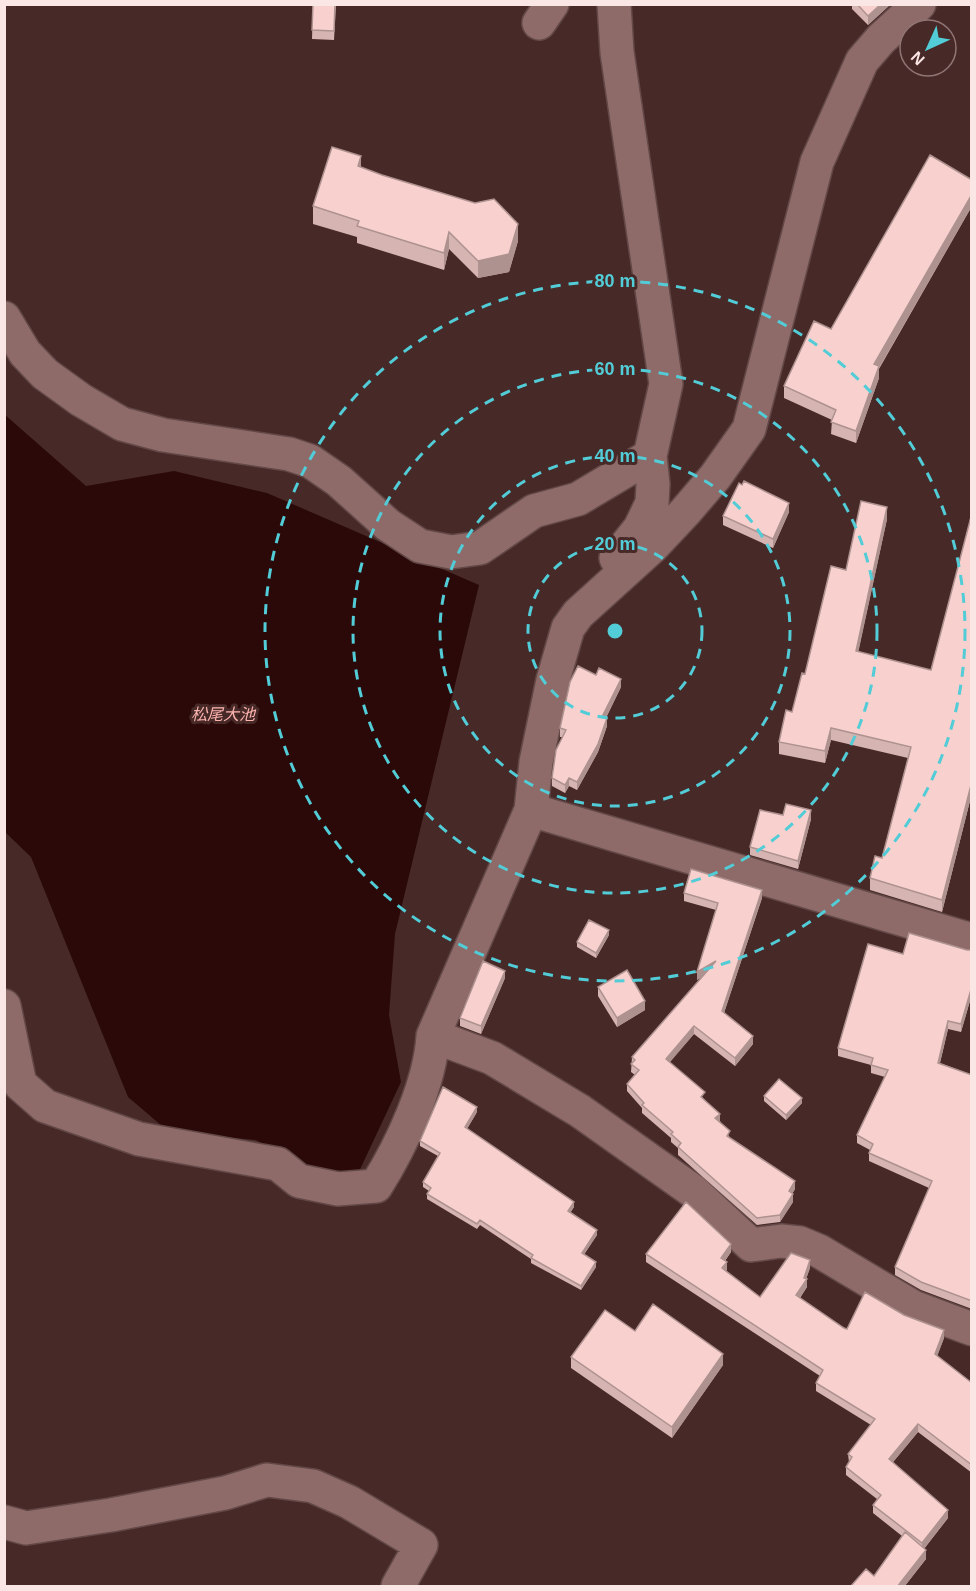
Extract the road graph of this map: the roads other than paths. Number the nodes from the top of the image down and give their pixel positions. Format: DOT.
graph roads {
  1 [pos="614,4"];
  2 [pos="919,4"];
  3 [pos="4,318"];
  4 [pos="650,456"];
  5 [pos="588,604"];
  6 [pos="531,810"];
  7 [pos="972,939"];
  8 [pos="4,1006"];
  9 [pos="433,1036"];
  10 [pos="12,1092"];
  11 [pos="972,1329"];
  12 [pos="4,1522"];
  13 [pos="398,1587"];
  1 -- 4 [label="street"];
  2 -- 5 [label="street"];
  3 -- 4 [label="street"];
  4 -- 5 [label="street"];
  5 -- 6 [label="street"];
  6 -- 7 [label="street"];
  6 -- 9 [label="street"];
  8 -- 10 [label="street"];
  9 -- 10 [label="street"];
  9 -- 11 [label="street"];
  12 -- 13 [label="street"];
}
